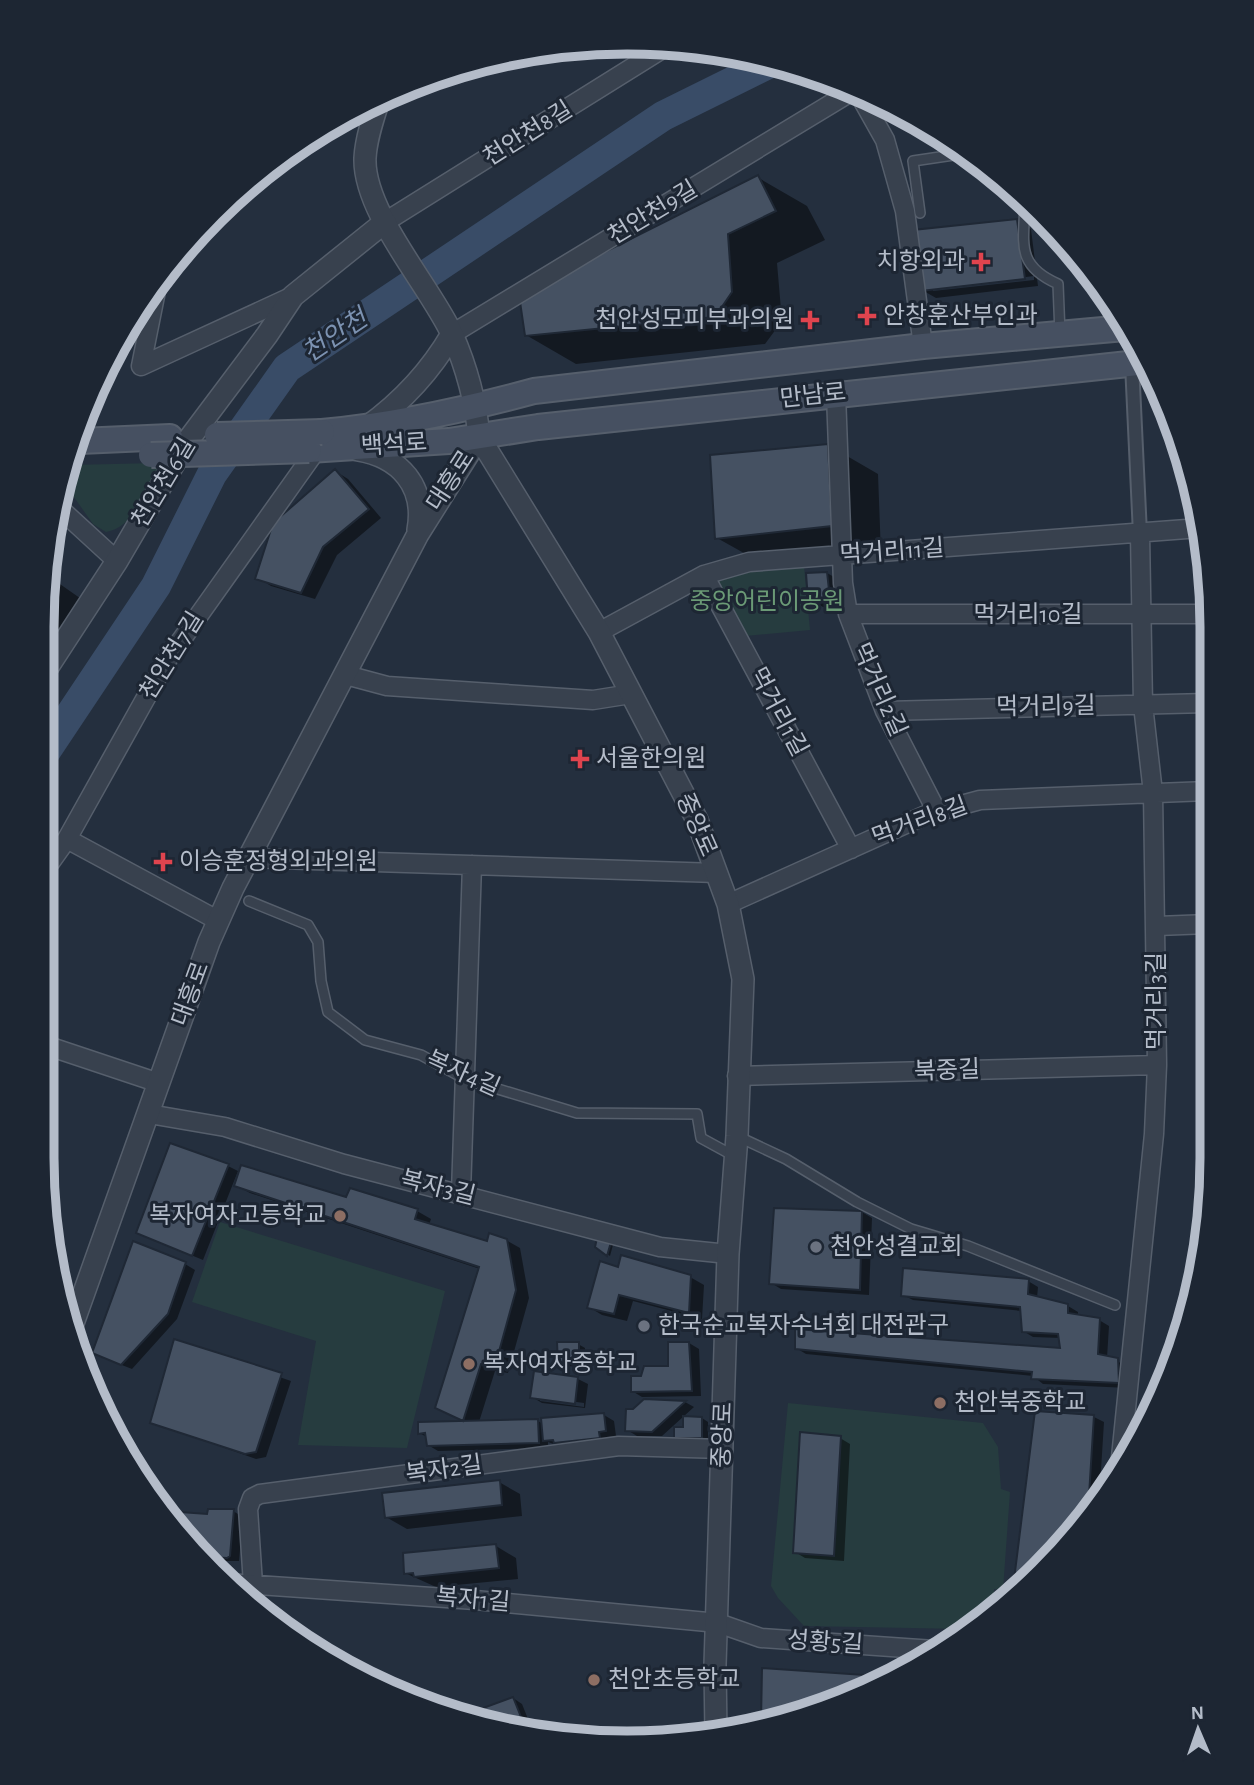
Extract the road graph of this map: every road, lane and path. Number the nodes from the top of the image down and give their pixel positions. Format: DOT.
graph roads {
  1 [pos="654,55"];
  2 [pos="845,98"];
  3 [pos="865,106"];
  4 [pos="376,112"];
  5 [pos="951,155"];
  6 [pos="920,213"];
  7 [pos="1025,215"];
  8 [pos="390,232"];
  9 [pos="293,296"];
  10 [pos="153,306"];
  11 [pos="1115,329"];
  12 [pos="452,334"];
  13 [pos="1060,334"];
  14 [pos="923,346"];
  15 [pos="1135,363"];
  16 [pos="1140,372"];
  17 [pos="606,383"];
  18 [pos="836,394"];
  19 [pos="476,407"];
  20 [pos="612,419"];
  21 [pos="367,428"];
  22 [pos="479,438"];
  23 [pos="86,441"];
  24 [pos="316,443"];
  25 [pos="346,448"];
  26 [pos="81,457"];
  27 [pos="65,514"];
  28 [pos="1191,529"];
  29 [pos="418,534"];
  30 [pos="1140,534"];
  31 [pos="842,555"];
  32 [pos="117,561"];
  33 [pos="704,575"];
  34 [pos="848,614"];
  35 [pos="1200,614"];
  36 [pos="1142,615"];
  37 [pos="599,632"];
  38 [pos="54,658"];
  39 [pos="346,675"];
  40 [pos="631,694"];
  41 [pos="1200,703"];
  42 [pos="1143,705"];
  43 [pos="885,710"];
  44 [pos="1200,791"];
  45 [pos="1153,793"];
  46 [pos="937,811"];
  47 [pos="67,839"];
  48 [pos="851,849"];
  49 [pos="54,857"];
  50 [pos="249,858"];
  51 [pos="472,865"];
  52 [pos="717,873"];
  53 [pos="249,901"];
  54 [pos="729,904"];
  55 [pos="219,921"];
  56 [pos="1200,925"];
  57 [pos="1157,926"];
  58 [pos="54,1048"];
  59 [pos="1157,1065"];
  60 [pos="737,1076"];
  61 [pos="465,1079"];
  62 [pos="159,1083"];
  63 [pos="149,1114"];
  64 [pos="736,1147"];
  65 [pos="461,1193"];
  66 [pos="728,1254"];
  67 [pos="1115,1305"];
  68 [pos="76,1314"];
  69 [pos="1122,1445"];
  70 [pos="723,1449"];
  71 [pos="243,1584"];
  72 [pos="253,1584"];
  73 [pos="718,1623"];
  74 [pos="921,1649"];
  75 [pos="716,1724"];
  1 -- 8 [label="street, 천안천8길"];
  2 -- 12 [label="street, 천안천9길"];
  3 -- 14 [label="street"];
  4 -- 8 [label="street"];
  5 -- 6 [label="lane"];
  7 -- 13 [label="lane"];
  8 -- 9 [label="street, 천안천6길"];
  8 -- 12 [label="street"];
  9 -- 10 [label="street, 천안천6길"];
  9 -- 32 [label="street, 천안천6길"];
  11 -- 13 [label="main road, 만남로"];
  12 -- 19 [label="street"];
  12 -- 21 [label="street"];
  13 -- 14 [label="main road, 만남로"];
  14 -- 17 [label="main road, 만남로"];
  15 -- 18 [label="main road, 만남로"];
  16 -- 30 [label="street"];
  17 -- 19 [label="main road, 만남로"];
  17 -- 20 [label="main road"];
  18 -- 20 [label="main road, 만남로"];
  18 -- 31 [label="street, 먹거리2길"];
  19 -- 21 [label="main road, 백석로"];
  19 -- 22 [label="street"];
  20 -- 22 [label="main road, 만남로"];
  21 -- 24 [label="main road, 백석로"];
  22 -- 25 [label="main road, 백석로"];
  22 -- 29 [label="street, 대흥로"];
  22 -- 37 [label="street, 중앙로"];
  23 -- 24 [label="main road, bridge"];
  24 -- 25 [label="main road, 백석로"];
  24 -- 26 [label="main road, bridge"];
  24 -- 47 [label="street, 천안천7길"];
  25 -- 29 [label="street"];
  27 -- 32 [label="street"];
  28 -- 30 [label="street, 먹거리11길"];
  29 -- 39 [label="street, 대흥로"];
  30 -- 31 [label="street, 먹거리11길"];
  30 -- 36 [label="street, 먹거리3길"];
  31 -- 33 [label="street, 먹거리11길"];
  31 -- 34 [label="street, 먹거리2길"];
  32 -- 38 [label="street, 천안천6길"];
  33 -- 37 [label="street, 먹거리11길"];
  33 -- 48 [label="street, 먹거리1길"];
  34 -- 36 [label="street, 먹거리10길"];
  34 -- 43 [label="street, 먹거리2길"];
  35 -- 36 [label="street, 먹거리10길"];
  36 -- 42 [label="street, 먹거리3길"];
  37 -- 40 [label="street, 중앙로"];
  39 -- 40 [label="street"];
  39 -- 50 [label="street, 대흥로"];
  40 -- 52 [label="street, 중앙로"];
  41 -- 42 [label="street, 먹거리9길"];
  42 -- 43 [label="street, 먹거리9길"];
  42 -- 45 [label="street, 먹거리3길"];
  43 -- 46 [label="street, 먹거리2길"];
  44 -- 45 [label="street, 먹거리8길"];
  45 -- 46 [label="street, 먹거리8길"];
  45 -- 57 [label="street, 먹거리3길"];
  46 -- 48 [label="street, 먹거리8길"];
  47 -- 49 [label="street, 천안천7길"];
  47 -- 55 [label="street"];
  48 -- 54 [label="street, 먹거리8길"];
  50 -- 51 [label="street"];
  50 -- 55 [label="street, 대흥로"];
  51 -- 52 [label="street"];
  51 -- 61 [label="street"];
  52 -- 54 [label="street, 중앙로"];
  53 -- 61 [label="lane, 복자4길"];
  54 -- 60 [label="street, 중앙로"];
  55 -- 62 [label="street, 대흥로"];
  56 -- 57 [label="street"];
  57 -- 59 [label="street, 먹거리3길"];
  58 -- 62 [label="street"];
  59 -- 60 [label="street, 북중길"];
  59 -- 69 [label="street, 먹거리3길"];
  60 -- 64 [label="street, 중앙로"];
  61 -- 64 [label="lane, 복자4길"];
  61 -- 65 [label="street"];
  62 -- 63 [label="street, 대흥로"];
  63 -- 65 [label="street, 복자3길"];
  63 -- 68 [label="street, 대흥로"];
  64 -- 66 [label="street, 중앙로"];
  64 -- 67 [label="lane"];
  65 -- 66 [label="street, 복자3길"];
  66 -- 70 [label="street, 중앙로"];
  70 -- 72 [label="street, 복자2길"];
  70 -- 73 [label="street, 중앙로"];
  71 -- 72 [label="street, 복자1길"];
  72 -- 73 [label="street, 복자1길"];
  73 -- 74 [label="street, 성황5길"];
  73 -- 75 [label="street, 중앙로"];
}
